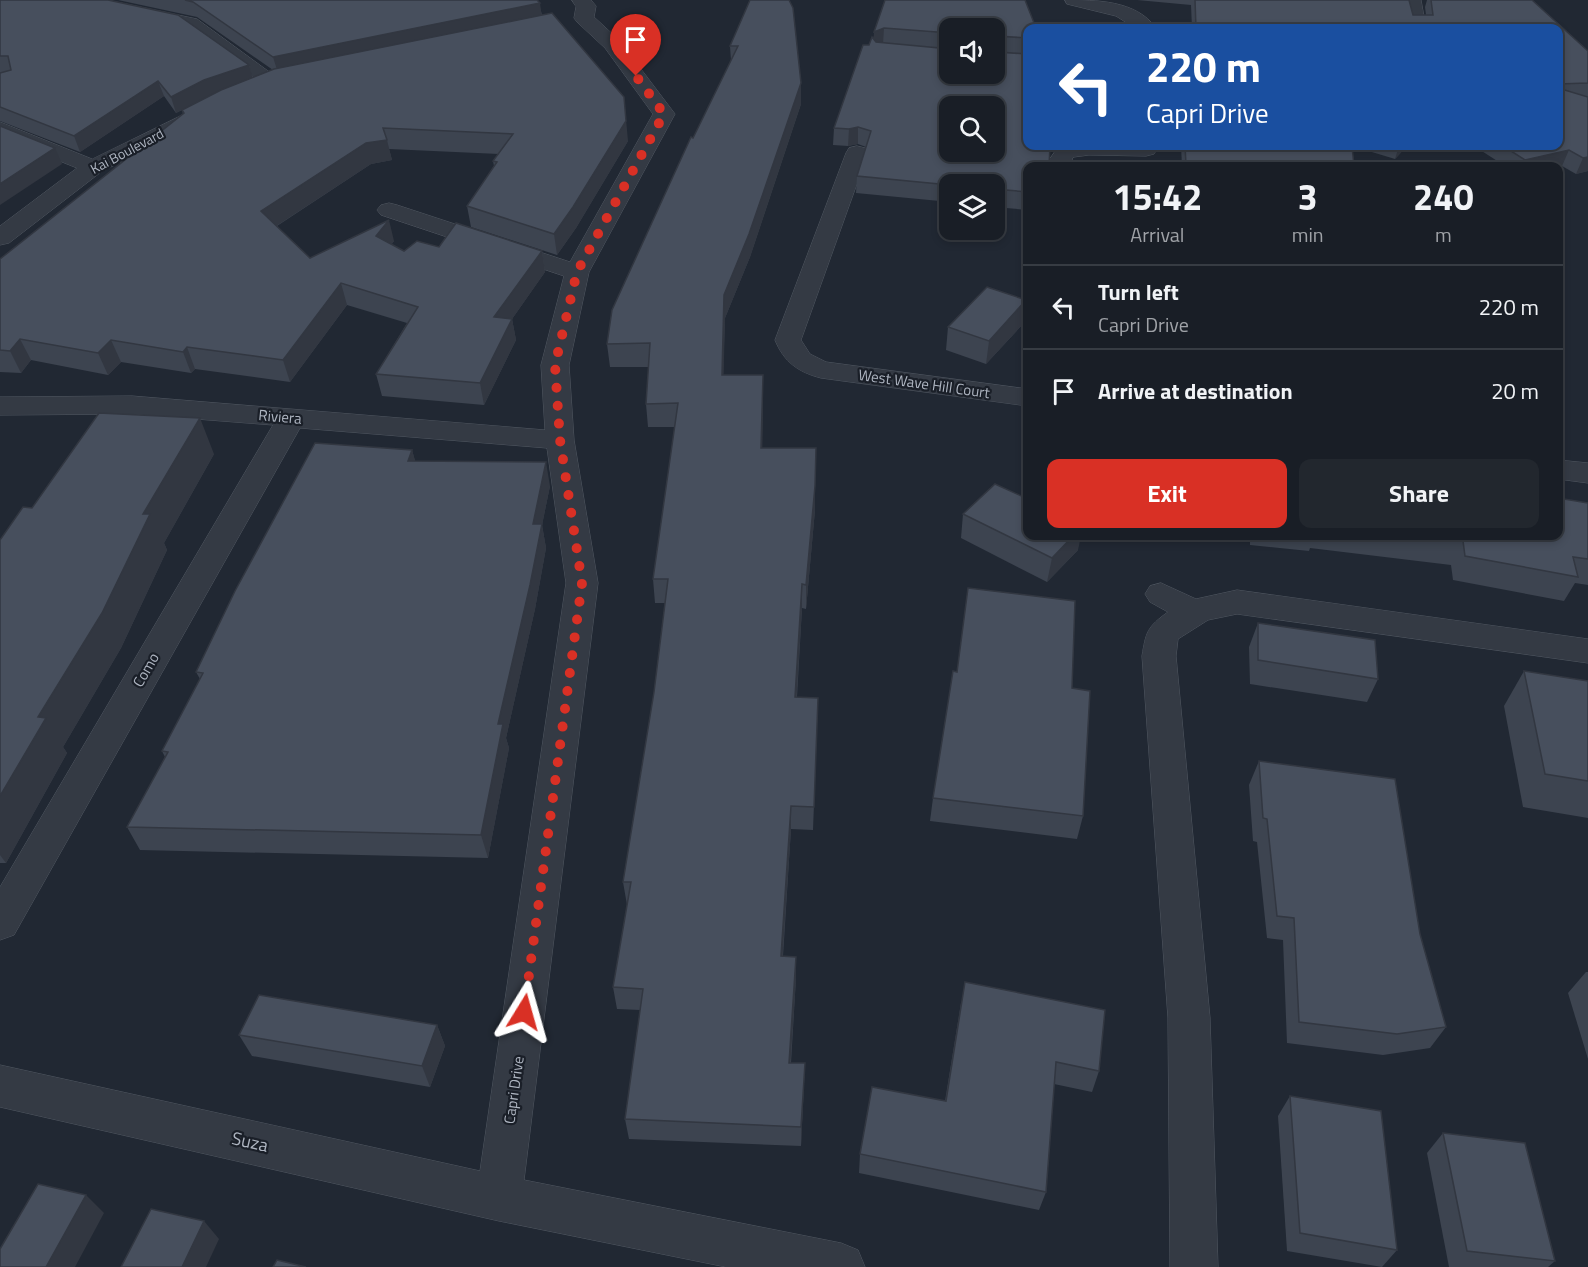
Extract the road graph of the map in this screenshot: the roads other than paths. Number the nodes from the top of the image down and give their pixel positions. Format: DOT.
graph roads {
  1 [pos="79,0"];
  2 [pos="1074,0"];
  3 [pos="1412,0"];
  4 [pos="583,10"];
  5 [pos="1143,24"];
  6 [pos="1416,24"];
  7 [pos="296,77"];
  8 [pos="273,82"];
  9 [pos="251,90"];
  10 [pos="218,104"];
  11 [pos="0,129"];
  12 [pos="1074,150"];
  13 [pos="1109,150"];
  14 [pos="856,153"];
  15 [pos="1148,154"];
  16 [pos="1062,162"];
  17 [pos="93,167"];
  18 [pos="388,210"];
  19 [pos="0,238"];
  20 [pos="577,272"];
  21 [pos="1023,397"];
  22 [pos="0,406"];
  23 [pos="291,418"];
  24 [pos="560,440"];
  25 [pos="1563,470"];
  26 [pos="1588,473"];
  27 [pos="1588,651"];
  28 [pos="0,923"];
  29 [pos="0,1086"];
  30 [pos="499,1198"];
  31 [pos="842,1267"];
  32 [pos="1194,1267"];
  1 -- 8 [label="street"];
  2 -- 5 [label="street"];
  3 -- 6 [label="street"];
  4 -- 20 [label="street, Capri Drive"];
  7 -- 8 [label="street"];
  8 -- 9 [label="street"];
  10 -- 17 [label="street, Kai Boulevard"];
  11 -- 17 [label="street"];
  12 -- 16 [label="street"];
  13 -- 15 [label="street"];
  14 -- 21 [label="street, West Wave Hill Court"];
  17 -- 19 [label="street, Kai Boulevard"];
  18 -- 20 [label="street"];
  20 -- 24 [label="street, Capri Drive"];
  22 -- 23 [label="street, Riviera"];
  23 -- 24 [label="street, Riviera"];
  23 -- 28 [label="street, Como"];
  24 -- 30 [label="street, Capri Drive"];
  25 -- 26 [label="street"];
  27 -- 32 [label="street"];
  29 -- 30 [label="street, Suza"];
  30 -- 31 [label="street, Suza"];
}
